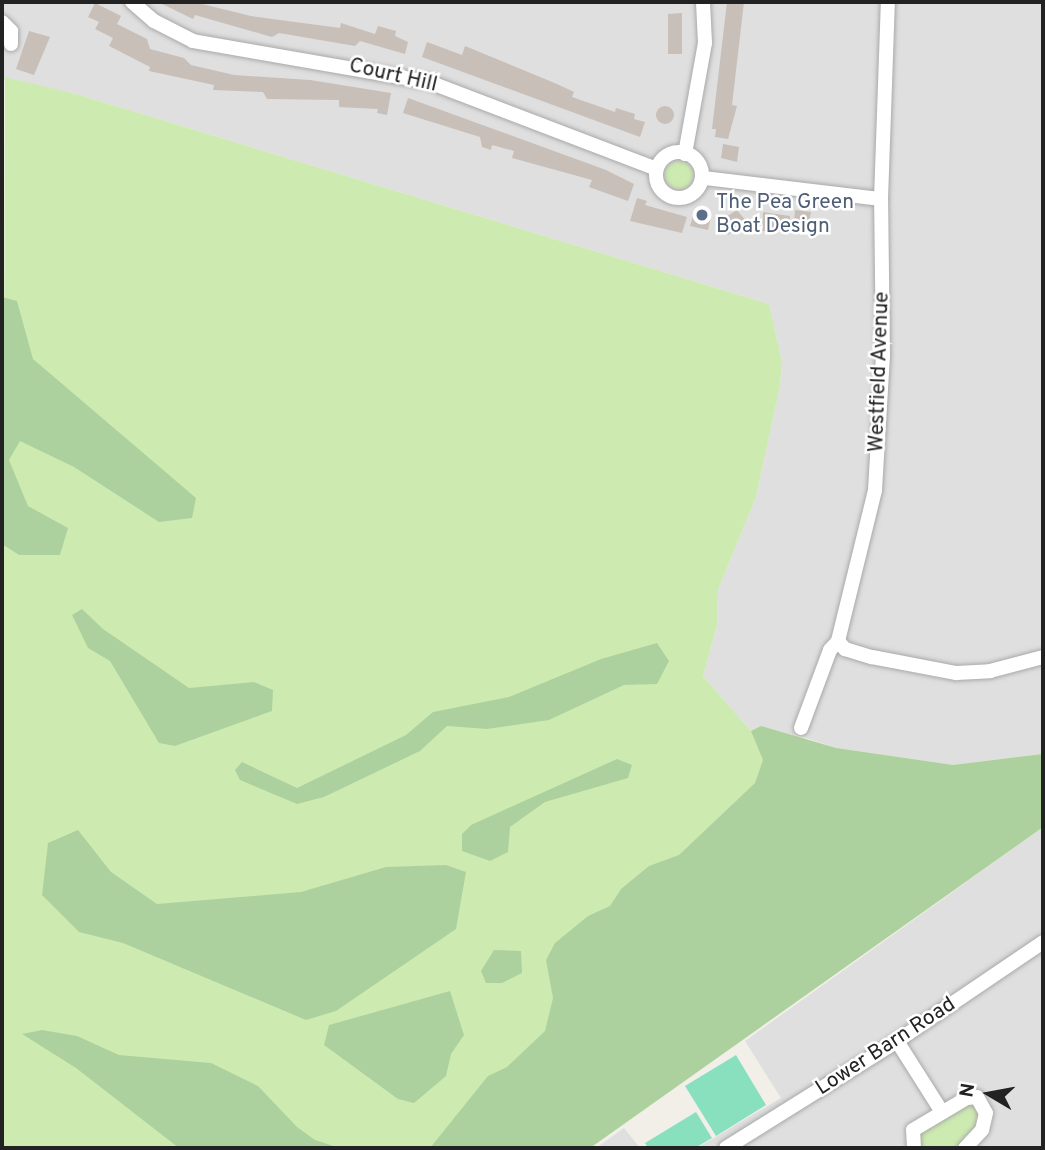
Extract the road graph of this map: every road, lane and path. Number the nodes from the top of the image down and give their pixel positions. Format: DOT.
graph roads {
  1 [pos="132,2"];
  2 [pos="703,2"];
  3 [pos="888,2"];
  4 [pos="2,22"];
  5 [pos="11,44"];
  6 [pos="685,155"];
  7 [pos="654,168"];
  8 [pos="704,178"];
  9 [pos="881,199"];
  10 [pos="838,641"];
  11 [pos="1043,657"];
  12 [pos="801,728"];
  13 [pos="1043,942"];
  14 [pos="897,1041"];
  15 [pos="942,1112"];
  16 [pos="732,1147"];
  17 [pos="914,1148"];
  18 [pos="965,1148"];
  1 -- 7 [label="street, Court Hill"];
  2 -- 6 [label="street"];
  3 -- 9 [label="street, Westfield Avenue"];
  4 -- 5 [label="street"];
  6 -- 7 [label="street"];
  6 -- 8 [label="street"];
  7 -- 8 [label="street"];
  8 -- 9 [label="street"];
  9 -- 10 [label="street, Westfield Avenue"];
  10 -- 11 [label="street"];
  10 -- 12 [label="street, Westfield Avenue"];
  13 -- 14 [label="street, Lower Barn Road"];
  14 -- 15 [label="street"];
  14 -- 16 [label="street, Lower Barn Road"];
  15 -- 17 [label="street"];
  15 -- 18 [label="street"];
}
